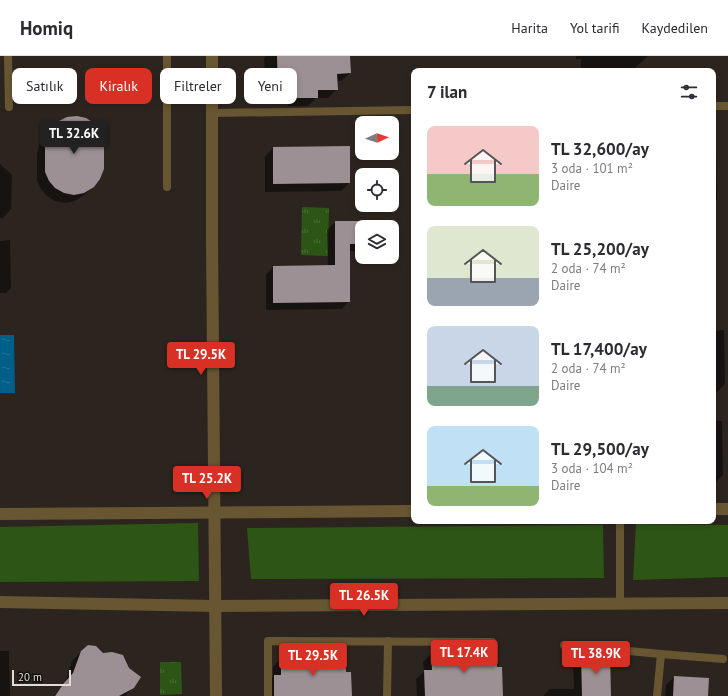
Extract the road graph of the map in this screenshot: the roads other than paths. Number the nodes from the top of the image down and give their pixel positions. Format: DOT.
graph roads {
  1 [pos="8,56"];
  2 [pos="167,56"];
  3 [pos="212,56"];
  4 [pos="167,68"];
  5 [pos="212,68"];
  6 [pos="167,104"];
  7 [pos="212,104"];
  8 [pos="716,106"];
  9 [pos="728,106"];
  10 [pos="9,107"];
  11 [pos="411,110"];
  12 [pos="212,113"];
  13 [pos="167,188"];
  14 [pos="716,509"];
  15 [pos="728,509"];
  16 [pos="411,511"];
  17 [pos="214,512"];
  18 [pos="0,514"];
  19 [pos="620,524"];
  20 [pos="0,602"];
  21 [pos="728,603"];
  22 [pos="620,604"];
  23 [pos="215,606"];
  24 [pos="388,641"];
  25 [pos="492,642"];
  26 [pos="564,645"];
  27 [pos="660,654"];
  28 [pos="723,659"];
  29 [pos="216,696"];
  30 [pos="268,696"];
  31 [pos="387,696"];
  32 [pos="657,696"];
  1 -- 10 [label="lane"];
  2 -- 4 [label="lane"];
  3 -- 5 [label="street"];
  6 -- 13 [label="lane"];
  7 -- 12 [label="street"];
  8 -- 9 [label="lane"];
  11 -- 12 [label="lane"];
  12 -- 17 [label="street"];
  14 -- 15 [label="street"];
  16 -- 17 [label="street"];
  17 -- 18 [label="street"];
  17 -- 23 [label="street"];
  19 -- 22 [label="lane"];
  20 -- 23 [label="street"];
  21 -- 22 [label="street"];
  22 -- 23 [label="street"];
  23 -- 29 [label="street"];
  24 -- 25 [label="lane"];
  24 -- 30 [label="lane"];
  24 -- 31 [label="lane"];
  26 -- 27 [label="lane"];
  27 -- 28 [label="lane"];
  27 -- 32 [label="lane"];
}
